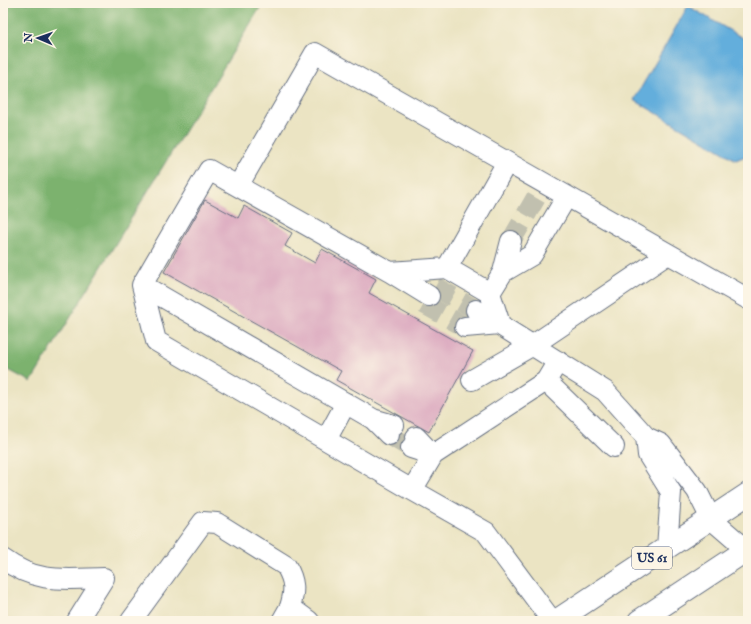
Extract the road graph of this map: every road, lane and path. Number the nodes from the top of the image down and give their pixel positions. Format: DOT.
graph roads {
  1 [pos="507,162"];
  2 [pos="238,186"];
  3 [pos="567,196"];
  4 [pos="511,241"];
  5 [pos="668,254"];
  6 [pos="447,268"];
  7 [pos="390,272"];
  8 [pos="503,272"];
  9 [pos="142,285"];
  10 [pos="490,293"];
  11 [pos="426,294"];
  12 [pos="748,299"];
  13 [pos="470,319"];
  14 [pos="500,324"];
  15 [pos="533,345"];
  16 [pos="558,361"];
  17 [pos="472,380"];
  18 [pos="546,381"];
  19 [pos="346,403"];
  20 [pos="392,430"];
  21 [pos="646,437"];
  22 [pos="326,440"];
  23 [pos="414,443"];
  24 [pos="614,447"];
  25 [pos="433,455"];
  26 [pos="412,490"];
  27 [pos="748,494"];
  28 [pos="710,519"];
  29 [pos="667,548"];
  30 [pos="748,550"];
  31 [pos="3,559"];
  32 [pos="286,614"];
  33 [pos="78,621"];
  34 [pos="131,621"];
  35 [pos="309,621"];
  36 [pos="552,621"];
  37 [pos="556,621"];
  38 [pos="639,621"];
  1 -- 2 [label="street"];
  1 -- 3 [label="street"];
  1 -- 6 [label="street"];
  2 -- 7 [label="street"];
  2 -- 9 [label="street"];
  3 -- 5 [label="street"];
  3 -- 8 [label="street"];
  4 -- 8 [label="street"];
  5 -- 12 [label="street"];
  5 -- 15 [label="street"];
  6 -- 7 [label="street"];
  6 -- 10 [label="street"];
  7 -- 11 [label="street"];
  8 -- 10 [label="street"];
  9 -- 19 [label="street"];
  9 -- 22 [label="street"];
  10 -- 14 [label="street"];
  13 -- 14 [label="street"];
  14 -- 15 [label="street"];
  15 -- 16 [label="street"];
  15 -- 17 [label="street"];
  16 -- 18 [label="street"];
  16 -- 21 [label="street"];
  18 -- 24 [label="street"];
  18 -- 25 [label="street"];
  19 -- 20 [label="street"];
  19 -- 22 [label="street"];
  21 -- 28 [label="street"];
  21 -- 29 [label="street"];
  22 -- 26 [label="street"];
  23 -- 25 [label="street"];
  25 -- 26 [label="street"];
  26 -- 36 [label="street"];
  27 -- 28 [label="highway, US 61"];
  28 -- 29 [label="highway, US 61"];
  28 -- 30 [label="street"];
  29 -- 37 [label="highway, US 61"];
  30 -- 38 [label="highway"];
  31 -- 33 [label="street"];
  32 -- 34 [label="street"];
  32 -- 35 [label="street"];
}
